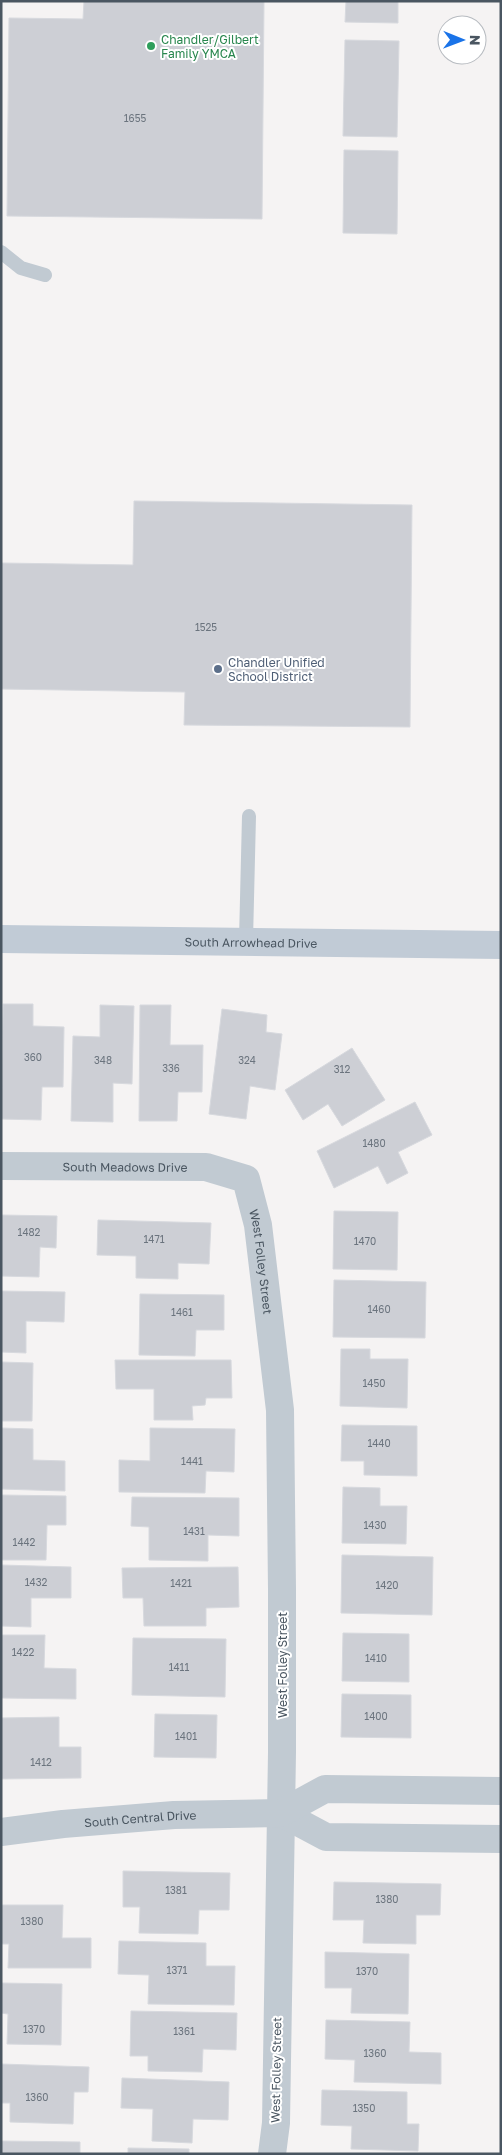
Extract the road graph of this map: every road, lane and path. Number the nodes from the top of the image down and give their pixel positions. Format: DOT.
graph roads {
  1 [pos="1,252"];
  2 [pos="45,275"];
  3 [pos="249,816"];
  4 [pos="1,939"];
  5 [pos="246,940"];
  6 [pos="501,945"];
  7 [pos="1,1166"];
  8 [pos="246,1179"];
  9 [pos="501,1791"];
  10 [pos="281,1813"];
  11 [pos="1,1832"];
  12 [pos="501,1840"];
  13 [pos="272,2154"];
  1 -- 2 [label="lane"];
  3 -- 5 [label="lane"];
  4 -- 5 [label="street, South Arrowhead Drive"];
  5 -- 6 [label="street, South Arrowhead Drive"];
  7 -- 8 [label="street, South Meadows Drive"];
  8 -- 10 [label="street, West Folley Street"];
  9 -- 10 [label="street, South Central Drive"];
  10 -- 11 [label="street, South Central Drive"];
  10 -- 12 [label="street, South Central Drive"];
  10 -- 13 [label="street, West Folley Street"];
}
